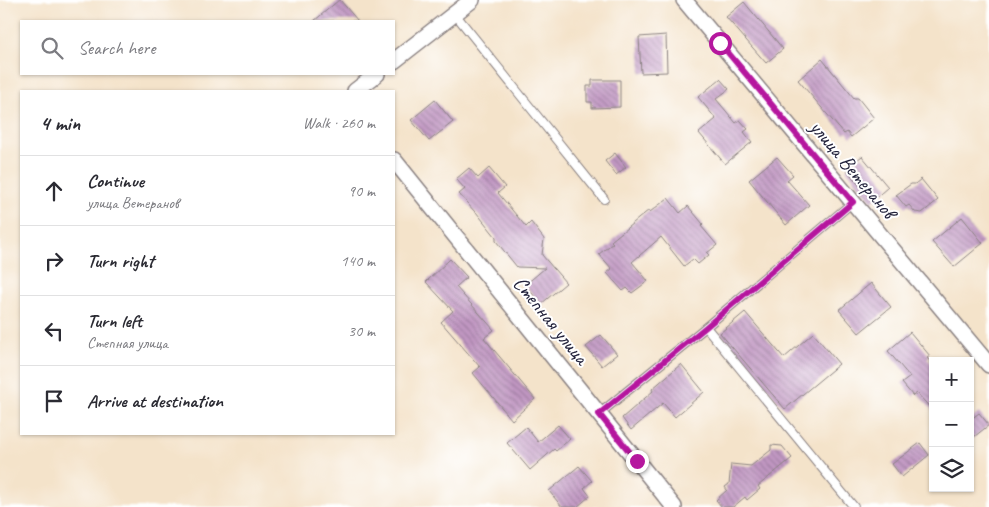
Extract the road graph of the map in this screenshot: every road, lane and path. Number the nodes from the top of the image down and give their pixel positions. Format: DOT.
graph roads {
  1 [pos="472,0"];
  2 [pos="684,0"];
  3 [pos="455,14"];
  4 [pos="395,60"];
  5 [pos="376,75"];
  6 [pos="356,90"];
  7 [pos="395,161"];
  8 [pos="604,199"];
  9 [pos="853,202"];
  10 [pos="706,327"];
  11 [pos="989,365"];
  12 [pos="599,414"];
  13 [pos="674,507"];
  14 [pos="854,507"];
  1 -- 3 [label="street"];
  2 -- 9 [label="street, улица Ветеранов"];
  3 -- 4 [label="street"];
  3 -- 8 [label="lane"];
  5 -- 6 [label="street"];
  7 -- 12 [label="street, Степная улица"];
  9 -- 10 [label="lane"];
  9 -- 11 [label="street, улица Ветеранов"];
  10 -- 12 [label="lane"];
  10 -- 14 [label="lane"];
  12 -- 13 [label="street, Степная улица"];
}
